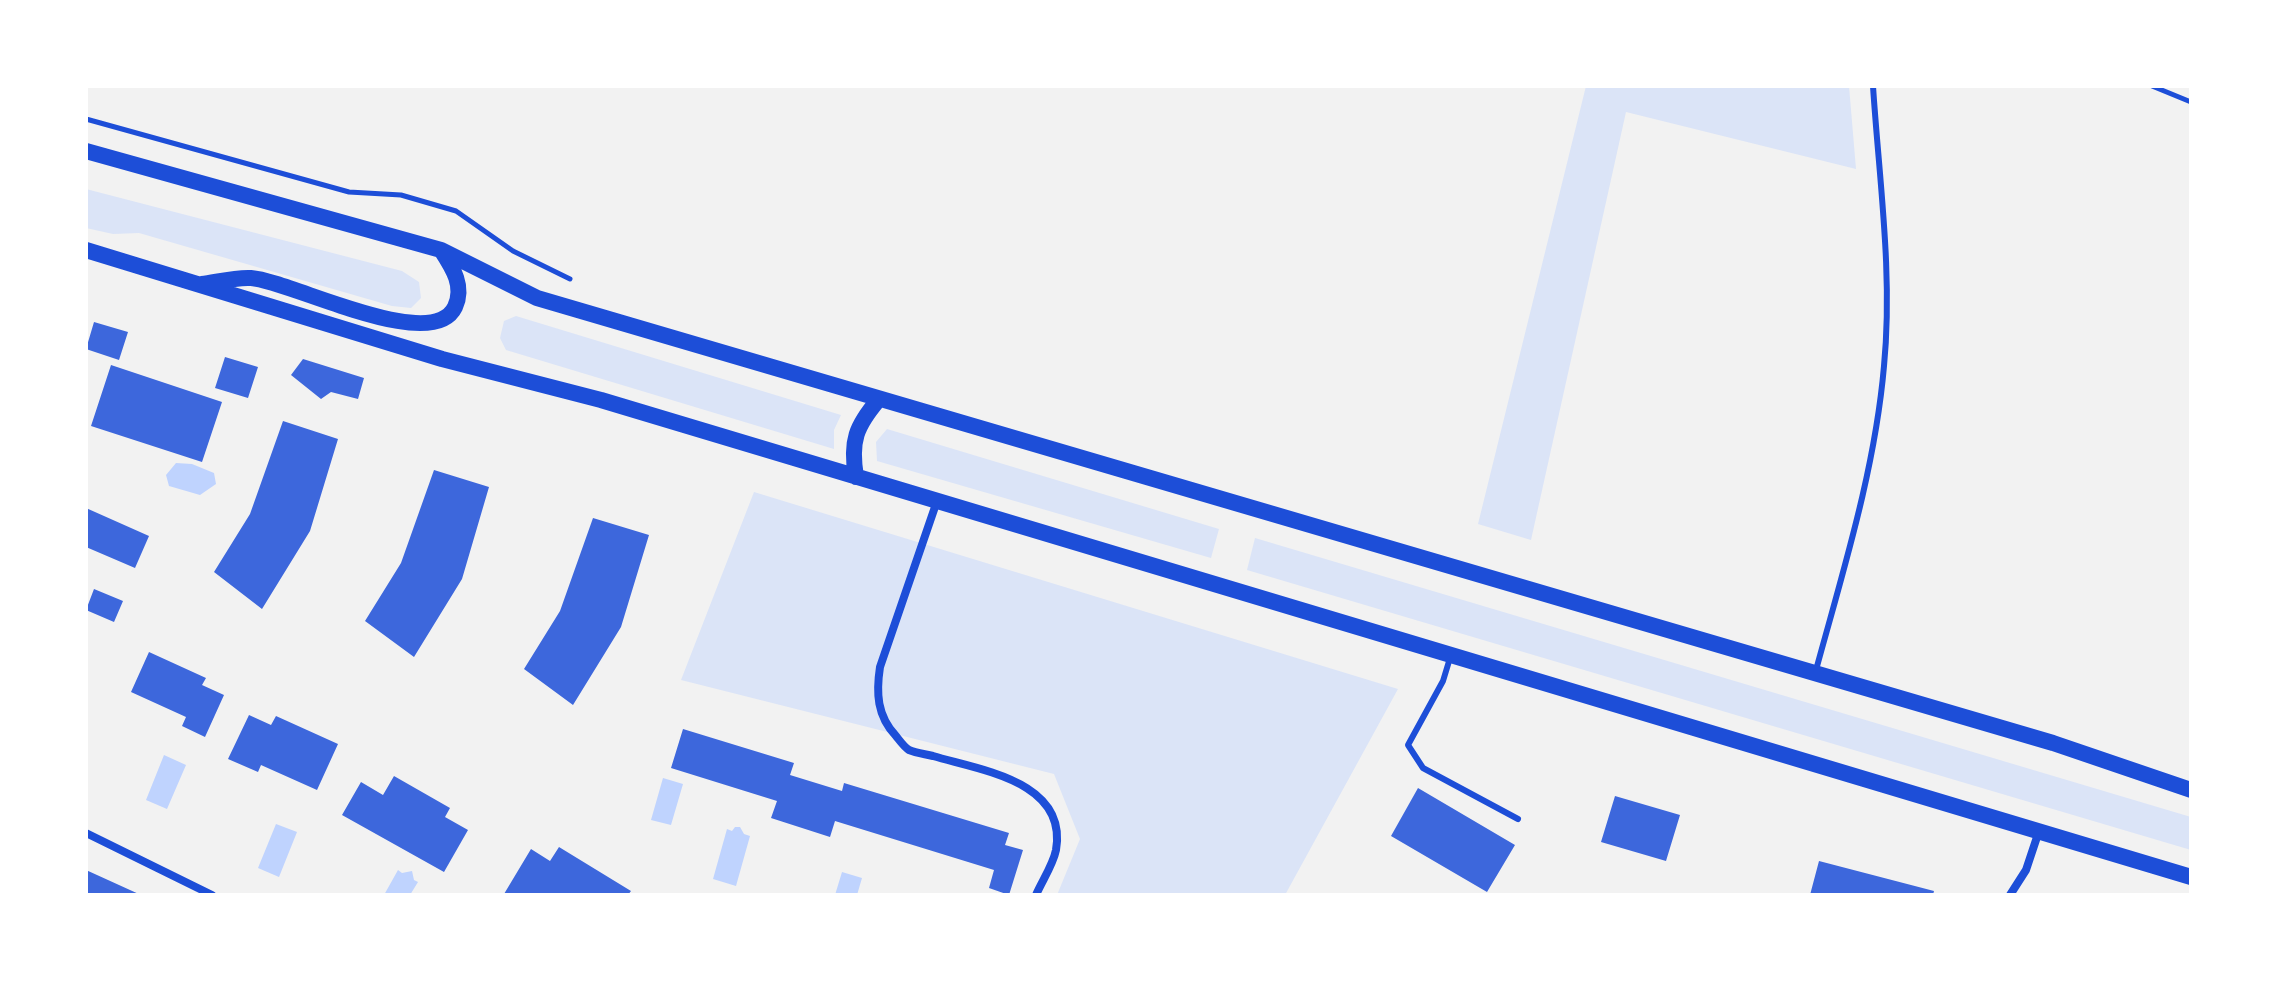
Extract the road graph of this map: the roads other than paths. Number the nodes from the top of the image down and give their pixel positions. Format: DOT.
graph roads {
  1 [pos="1873,86"];
  2 [pos="86,151"];
  3 [pos="86,250"];
  4 [pos="441,250"];
  5 [pos="196,285"];
  6 [pos="879,399"];
  7 [pos="856,477"];
  8 [pos="937,501"];
  9 [pos="1451,654"];
  10 [pos="1815,674"];
  11 [pos="2191,790"];
  12 [pos="1518,819"];
  13 [pos="2039,831"];
  14 [pos="86,833"];
  15 [pos="2191,877"];
  16 [pos="212,895"];
  17 [pos="1036,895"];
  18 [pos="2010,895"];
  1 -- 10 [label="lane"];
  2 -- 4 [label="main road"];
  3 -- 5 [label="main road"];
  4 -- 5 [label="main road"];
  4 -- 6 [label="main road"];
  5 -- 7 [label="main road"];
  6 -- 7 [label="main road"];
  6 -- 10 [label="main road"];
  7 -- 8 [label="main road"];
  8 -- 9 [label="main road"];
  8 -- 17 [label="street"];
  9 -- 12 [label="lane"];
  9 -- 13 [label="main road"];
  10 -- 11 [label="main road"];
  13 -- 15 [label="main road"];
  13 -- 18 [label="street"];
  14 -- 16 [label="street"];
}
